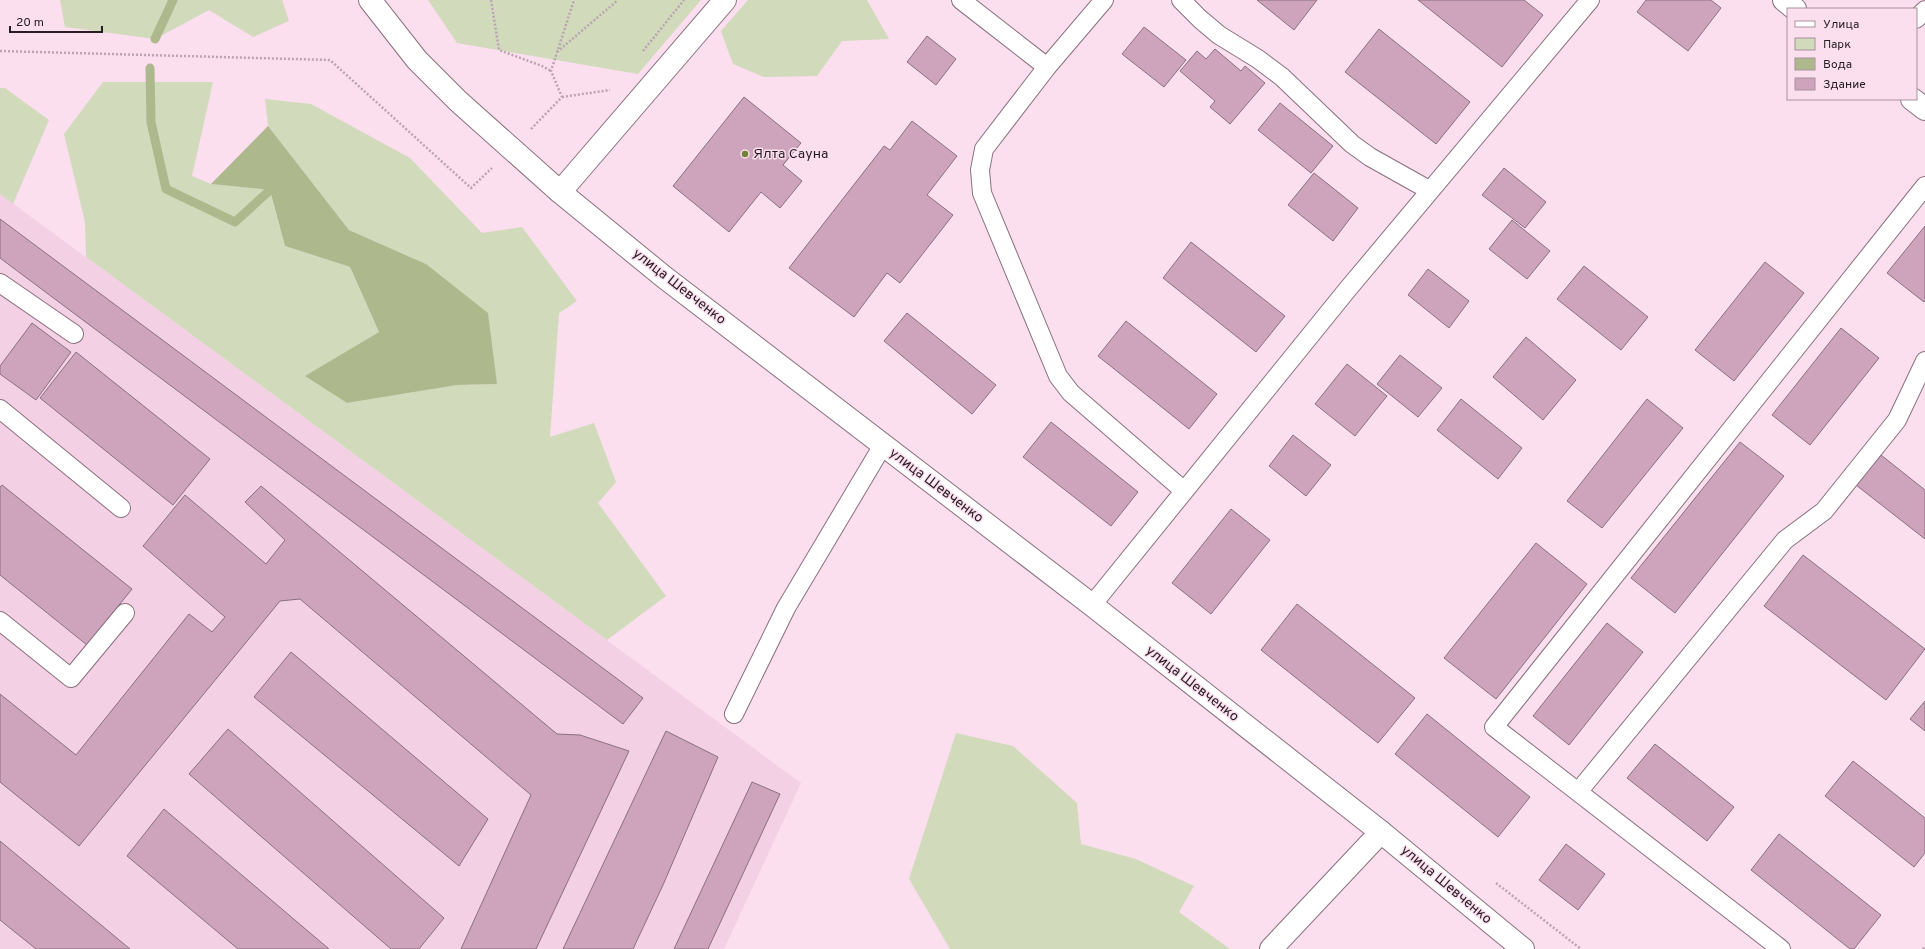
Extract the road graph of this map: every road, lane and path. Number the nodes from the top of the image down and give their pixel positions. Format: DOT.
graph roads {
  1 [pos="370,0"];
  2 [pos="491,0"];
  3 [pos="574,0"];
  4 [pos="618,0"];
  5 [pos="684,0"];
  6 [pos="725,0"];
  7 [pos="961,0"];
  8 [pos="1104,0"];
  9 [pos="1181,0"];
  10 [pos="1590,0"];
  11 [pos="1784,0"];
  12 [pos="1794,8"];
  13 [pos="1925,10"];
  14 [pos="1917,18"];
  15 [pos="0,51"];
  16 [pos="557,52"];
  17 [pos="639,55"];
  18 [pos="1047,67"];
  19 [pos="551,72"];
  20 [pos="614,85"];
  21 [pos="562,98"];
  22 [pos="1913,100"];
  23 [pos="1925,109"];
  24 [pos="511,148"];
  25 [pos="1925,186"];
  26 [pos="1429,190"];
  27 [pos="560,192"];
  28 [pos="0,283"];
  29 [pos="74,334"];
  30 [pos="1925,361"];
  31 [pos="0,409"];
  32 [pos="883,446"];
  33 [pos="1183,490"];
  34 [pos="121,508"];
  35 [pos="1092,605"];
  36 [pos="125,613"];
  37 [pos="0,621"];
  38 [pos="734,714"];
  39 [pos="1578,792"];
  40 [pos="1381,832"];
  41 [pos="1496,883"];
  42 [pos="1925,946"];
  43 [pos="1271,949"];
  44 [pos="1523,949"];
  45 [pos="1581,949"];
  46 [pos="1781,949"];
  47 [pos="1923,949"];
  1 -- 24 [label="street, улица Шевченко"];
  2 -- 19 [label="path"];
  3 -- 16 [label="path"];
  4 -- 16 [label="path"];
  5 -- 17 [label="path"];
  6 -- 27 [label="street"];
  7 -- 18 [label="lane"];
  8 -- 18 [label="lane"];
  9 -- 26 [label="lane"];
  10 -- 26 [label="lane"];
  11 -- 12 [label="street"];
  13 -- 14 [label="lane"];
  15 -- 24 [label="path"];
  16 -- 19 [label="path"];
  18 -- 33 [label="lane"];
  19 -- 21 [label="path"];
  20 -- 21 [label="path"];
  21 -- 24 [label="path"];
  22 -- 23 [label="street"];
  24 -- 27 [label="street, улица Шевченко"];
  25 -- 39 [label="lane"];
  26 -- 33 [label="lane"];
  27 -- 32 [label="street, улица Шевченко"];
  28 -- 29 [label="lane"];
  30 -- 39 [label="lane"];
  31 -- 34 [label="lane"];
  32 -- 35 [label="street, улица Шевченко"];
  32 -- 38 [label="lane"];
  33 -- 35 [label="lane"];
  35 -- 40 [label="street, улица Шевченко"];
  36 -- 37 [label="lane"];
  39 -- 46 [label="lane"];
  40 -- 43 [label="street"];
  40 -- 44 [label="street, улица Шевченко"];
  41 -- 45 [label="path"];
  42 -- 47 [label="path"];
}
